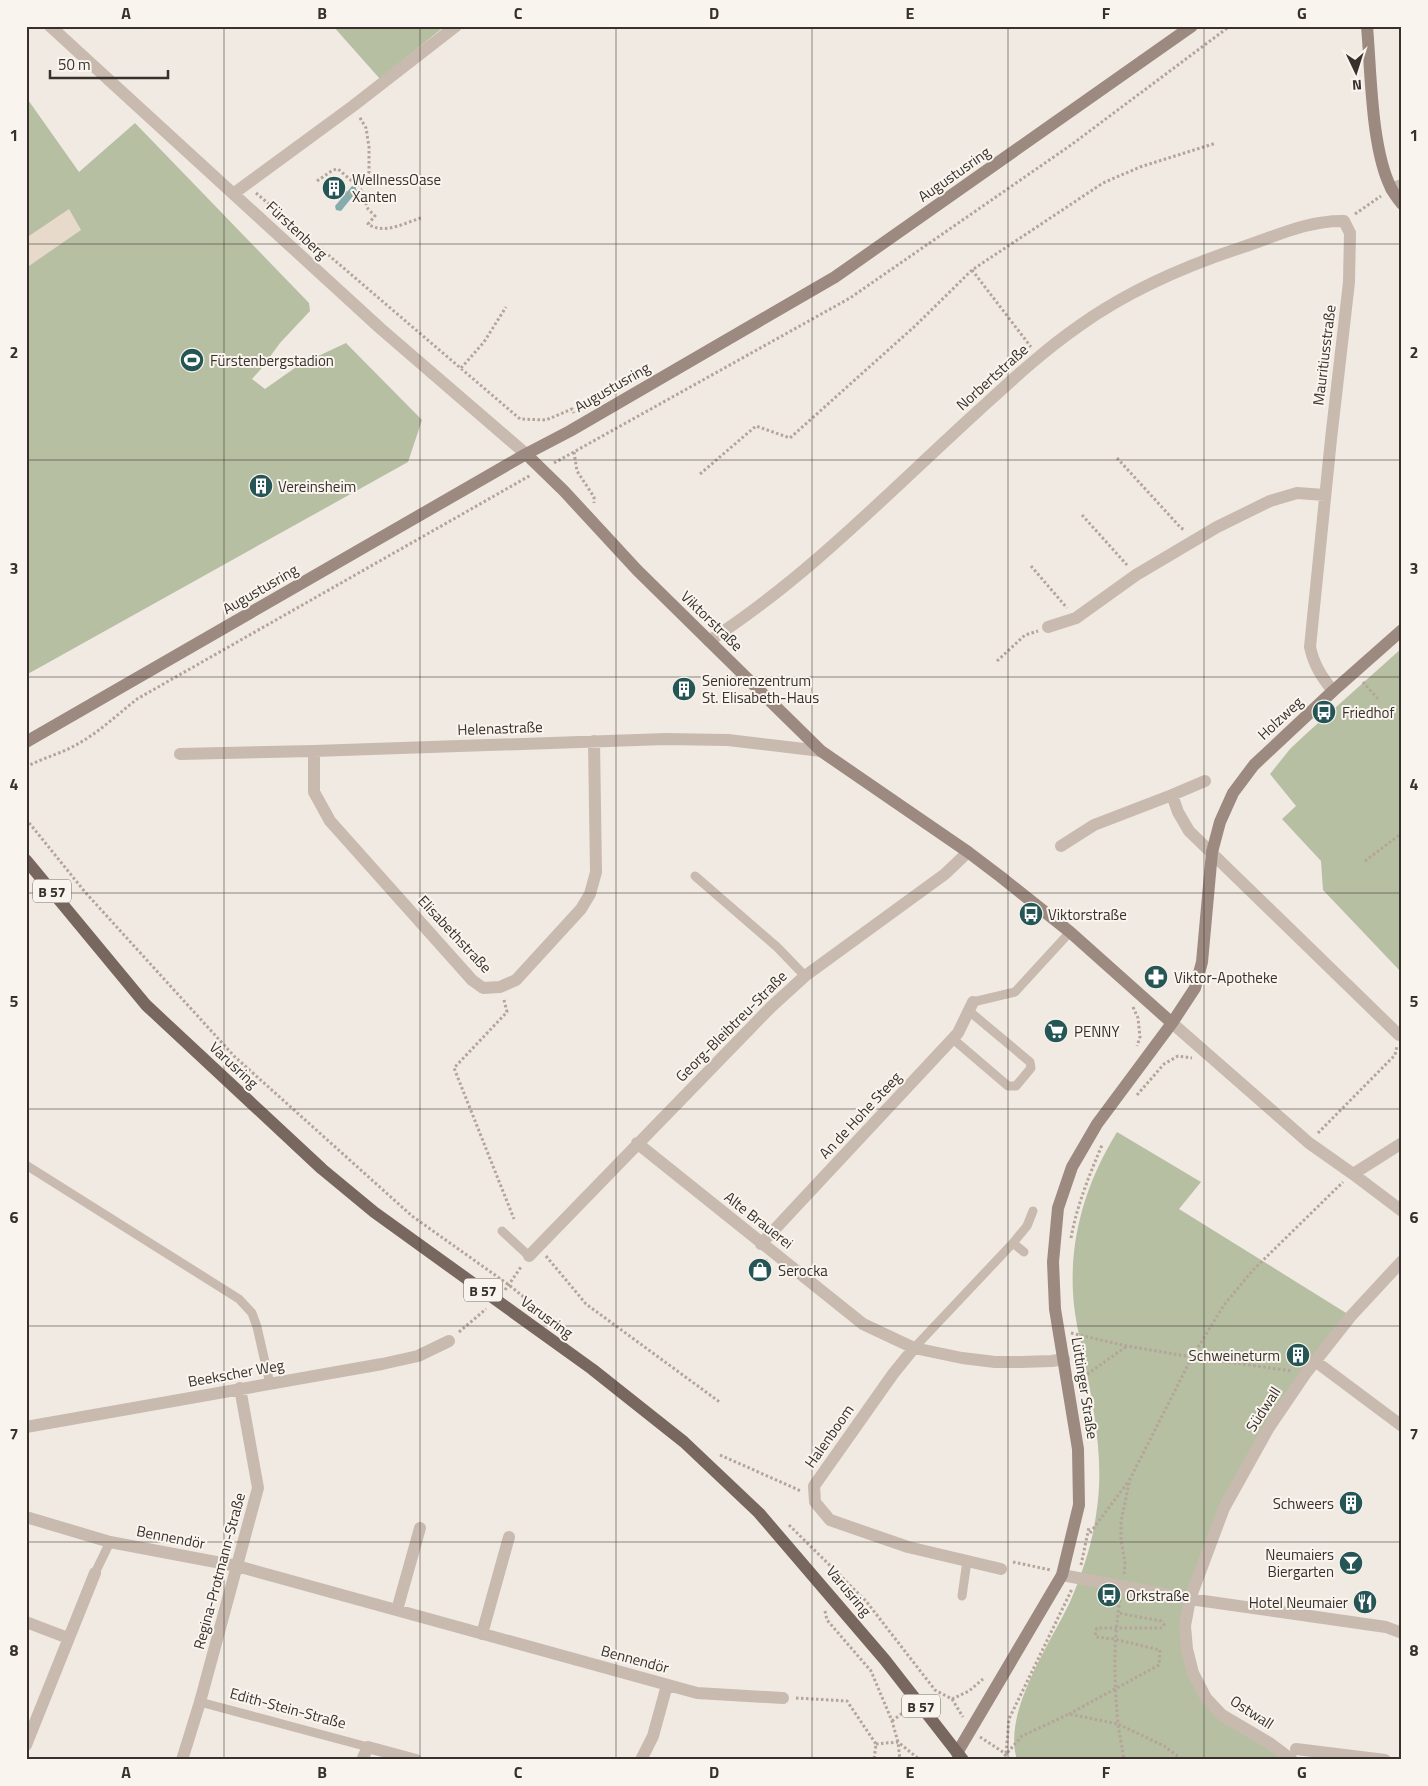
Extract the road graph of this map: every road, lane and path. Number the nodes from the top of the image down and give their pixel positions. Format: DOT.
graph roads {
  1 [pos="50,26"];
  2 [pos="456,26"];
  3 [pos="1192,26"];
  4 [pos="1230,26"];
  5 [pos="1367,26"];
  6 [pos="353,106"];
  7 [pos="1216,143"];
  8 [pos="316,181"];
  9 [pos="245,184"];
  10 [pos="359,185"];
  11 [pos="1396,187"];
  12 [pos="344,192"];
  13 [pos="233,194"];
  14 [pos="363,198"];
  15 [pos="1402,204"];
  16 [pos="421,218"];
  17 [pos="1344,221"];
  18 [pos="972,270"];
  19 [pos="506,307"];
  20 [pos="1039,357"];
  21 [pos="461,368"];
  22 [pos="580,424"];
  23 [pos="574,452"];
  24 [pos="526,454"];
  25 [pos="1117,458"];
  26 [pos="542,469"];
  27 [pos="700,474"];
  28 [pos="1325,495"];
  29 [pos="1082,515"];
  30 [pos="596,526"];
  31 [pos="1199,538"];
  32 [pos="1031,566"];
  33 [pos="1136,575"];
  34 [pos="1076,618"];
  35 [pos="1048,627"];
  36 [pos="1402,630"];
  37 [pos="709,641"];
  38 [pos="997,661"];
  39 [pos="1362,682"];
  40 [pos="1333,691"];
  41 [pos="1378,699"];
  42 [pos="594,741"];
  43 [pos="26,742"];
  44 [pos="821,751"];
  45 [pos="314,752"];
  46 [pos="180,754"];
  47 [pos="26,767"];
  48 [pos="1205,781"];
  49 [pos="1172,796"];
  50 [pos="26,819"];
  51 [pos="1402,833"];
  52 [pos="1061,846"];
  53 [pos="968,852"];
  54 [pos="1212,852"];
  55 [pos="26,860"];
  56 [pos="1365,861"];
  57 [pos="695,876"];
  58 [pos="1070,932"];
  59 [pos="805,976"];
  60 [pos="500,988"];
  61 [pos="1141,997"];
  62 [pos="971,1006"];
  63 [pos="1172,1023"];
  64 [pos="1399,1035"];
  65 [pos="953,1038"];
  66 [pos="1202,1049"];
  67 [pos="1148,1054"];
  68 [pos="1164,1064"];
  69 [pos="1136,1098"];
  70 [pos="1105,1139"];
  71 [pos="637,1143"];
  72 [pos="1309,1143"];
  73 [pos="1402,1144"];
  74 [pos="26,1165"];
  75 [pos="1353,1174"];
  76 [pos="1033,1211"];
  77 [pos="1402,1211"];
  78 [pos="514,1219"];
  79 [pos="502,1231"];
  80 [pos="1013,1243"];
  81 [pos="761,1244"];
  82 [pos="538,1246"];
  83 [pos="1069,1246"];
  84 [pos="1024,1252"];
  85 [pos="525,1261"];
  86 [pos="1402,1261"];
  87 [pos="509,1285"];
  88 [pos="496,1300"];
  89 [pos="1070,1326"];
  90 [pos="570,1334"];
  91 [pos="449,1341"];
  92 [pos="1128,1346"];
  93 [pos="914,1348"];
  94 [pos="1192,1357"];
  95 [pos="1064,1359"];
  96 [pos="1316,1361"];
  97 [pos="1306,1373"];
  98 [pos="1079,1380"];
  99 [pos="270,1384"];
  100 [pos="240,1388"];
  101 [pos="720,1403"];
  102 [pos="26,1426"];
  103 [pos="1402,1426"];
  104 [pos="712,1449"];
  105 [pos="720,1455"];
  106 [pos="727,1462"];
  107 [pos="1130,1479"];
  108 [pos="814,1486"];
  109 [pos="26,1517"];
  110 [pos="782,1518"];
  111 [pos="420,1528"];
  112 [pos="1089,1534"];
  113 [pos="509,1537"];
  114 [pos="110,1542"];
  115 [pos="967,1561"];
  116 [pos="237,1566"];
  117 [pos="1001,1569"];
  118 [pos="95,1573"];
  119 [pos="1062,1576"];
  120 [pos="1122,1586"];
  121 [pos="962,1596"];
  122 [pos="1190,1599"];
  123 [pos="822,1602"];
  124 [pos="397,1610"];
  125 [pos="1118,1614"];
  126 [pos="26,1622"];
  127 [pos="1115,1629"];
  128 [pos="1402,1633"];
  129 [pos="482,1634"];
  130 [pos="68,1638"];
  131 [pos="1114,1639"];
  132 [pos="667,1685"];
  133 [pos="1115,1688"];
  134 [pos="935,1690"];
  135 [pos="783,1698"];
  136 [pos="200,1702"];
  137 [pos="1069,1714"];
  138 [pos="1118,1724"];
  139 [pos="898,1742"];
  140 [pos="876,1744"];
  141 [pos="26,1745"];
  142 [pos="368,1746"];
  143 [pos="1006,1754"];
  144 [pos="1294,1754"];
  145 [pos="957,1757"];
  146 [pos="182,1760"];
  147 [pos="362,1760"];
  148 [pos="416,1760"];
  149 [pos="640,1760"];
  150 [pos="874,1760"];
  151 [pos="900,1760"];
  152 [pos="920,1760"];
  153 [pos="1001,1760"];
  154 [pos="1010,1760"];
  155 [pos="1124,1760"];
  156 [pos="1183,1760"];
  157 [pos="1385,1760"];
  1 -- 13 [label="street, Fürstenberg"];
  2 -- 6 [label="street"];
  3 -- 22 [label="street, Augustusring"];
  4 -- 23 [label="path"];
  5 -- 11 [label="street"];
  6 -- 9 [label="street"];
  6 -- 10 [label="path"];
  7 -- 18 [label="path"];
  8 -- 10 [label="path"];
  9 -- 13 [label="street"];
  9 -- 21 [label="path"];
  10 -- 14 [label="path"];
  11 -- 15 [label="street"];
  11 -- 17 [label="path"];
  12 -- 14 [label="path"];
  13 -- 24 [label="street, Fürstenberg"];
  14 -- 16 [label="path"];
  17 -- 20 [label="street, Norbertstraße"];
  17 -- 28 [label="street, Mauritiusstraße"];
  18 -- 20 [label="path"];
  18 -- 27 [label="path"];
  19 -- 21 [label="path"];
  20 -- 37 [label="street, Norbertstraße"];
  21 -- 22 [label="path"];
  22 -- 24 [label="street, Augustusring"];
  23 -- 26 [label="path"];
  23 -- 30 [label="path"];
  24 -- 26 [label="street, Viktorstraße"];
  24 -- 43 [label="street, Augustusring"];
  25 -- 31 [label="path"];
  26 -- 30 [label="street, Viktorstraße"];
  26 -- 47 [label="path"];
  28 -- 31 [label="street"];
  28 -- 40 [label="street, Mauritiusstraße"];
  29 -- 33 [label="path"];
  30 -- 37 [label="street, Viktorstraße"];
  31 -- 33 [label="street"];
  32 -- 34 [label="path"];
  33 -- 34 [label="street"];
  34 -- 35 [label="street"];
  35 -- 38 [label="path"];
  36 -- 40 [label="street, Holzweg"];
  37 -- 44 [label="street, Viktorstraße"];
  39 -- 41 [label="path"];
  40 -- 54 [label="street, Holzweg"];
  42 -- 44 [label="street, Helenastraße"];
  42 -- 45 [label="street, Helenastraße"];
  42 -- 60 [label="street, Elisabethstraße"];
  44 -- 53 [label="street, Viktorstraße"];
  45 -- 46 [label="street, Helenastraße"];
  45 -- 60 [label="street, Elisabethstraße"];
  48 -- 49 [label="street"];
  49 -- 52 [label="street"];
  49 -- 54 [label="street"];
  50 -- 87 [label="path"];
  51 -- 56 [label="path"];
  53 -- 58 [label="street, Viktorstraße"];
  53 -- 59 [label="street, Georg-Bleibtreu-Straße"];
  54 -- 63 [label="street, Holzweg"];
  54 -- 64 [label="street"];
  55 -- 88 [label="main road, Varusring / B 57"];
  57 -- 59 [label="lane"];
  58 -- 61 [label="street, Viktorstraße"];
  58 -- 62 [label="lane"];
  59 -- 71 [label="street, Georg-Bleibtreu-Straße"];
  60 -- 78 [label="path"];
  61 -- 63 [label="street, Viktorstraße"];
  61 -- 67 [label="path"];
  62 -- 65 [label="street, An de Hohe Steeg"];
  62 -- 65 [label="lane"];
  63 -- 66 [label="street, Viktorstraße"];
  63 -- 67 [label="street, Lüttinger Straße"];
  64 -- 72 [label="path"];
  65 -- 81 [label="street, An de Hohe Steeg"];
  66 -- 68 [label="path"];
  66 -- 72 [label="street, Viktorstraße"];
  67 -- 68 [label="path"];
  67 -- 95 [label="street, Lüttinger Straße"];
  68 -- 69 [label="path"];
  70 -- 83 [label="path"];
  71 -- 81 [label="street, Alte Brauerei"];
  71 -- 82 [label="street, Georg-Bleibtreu-Straße"];
  72 -- 75 [label="street, Viktorstraße"];
  73 -- 75 [label="street"];
  74 -- 99 [label="lane"];
  75 -- 77 [label="street, Viktorstraße"];
  75 -- 94 [label="path"];
  76 -- 80 [label="lane, Halenboom"];
  79 -- 85 [label="lane"];
  80 -- 84 [label="lane"];
  80 -- 93 [label="lane, Halenboom"];
  81 -- 93 [label="street, Alte Brauerei"];
  82 -- 85 [label="street, Georg-Bleibtreu-Straße"];
  82 -- 101 [label="path"];
  85 -- 87 [label="path"];
  86 -- 96 [label="street, Südwall"];
  87 -- 88 [label="path"];
  87 -- 90 [label="path"];
  88 -- 91 [label="path"];
  88 -- 145 [label="main road, Varusring / B 57"];
  89 -- 92 [label="path"];
  91 -- 99 [label="street, Beekscher Weg"];
  92 -- 94 [label="path"];
  92 -- 98 [label="path"];
  93 -- 95 [label="street, Alte Brauerei"];
  93 -- 108 [label="street, Halenboom"];
  94 -- 97 [label="path"];
  94 -- 107 [label="path"];
  95 -- 119 [label="street, Lüttinger Straße"];
  96 -- 97 [label="street, Südwall"];
  96 -- 103 [label="street"];
  97 -- 122 [label="street, Südwall"];
  99 -- 100 [label="street, Beekscher Weg"];
  100 -- 102 [label="street, Beekscher Weg"];
  100 -- 116 [label="street, Regina-Protmann-Straße"];
  104 -- 105 [label="path"];
  105 -- 106 [label="path"];
  105 -- 108 [label="path"];
  107 -- 112 [label="path"];
  107 -- 120 [label="path"];
  108 -- 115 [label="street, Halenboom"];
  109 -- 114 [label="street, Bennendör"];
  110 -- 134 [label="path"];
  111 -- 124 [label="street"];
  113 -- 129 [label="street"];
  114 -- 116 [label="street, Bennendör"];
  114 -- 118 [label="lane"];
  115 -- 117 [label="street, Halenboom"];
  115 -- 121 [label="lane"];
  116 -- 124 [label="street, Bennendör"];
  116 -- 136 [label="street, Regina-Protmann-Straße"];
  117 -- 119 [label="path"];
  118 -- 130 [label="street"];
  119 -- 120 [label="street"];
  119 -- 145 [label="street, Lüttinger Straße"];
  120 -- 122 [label="street"];
  120 -- 125 [label="path"];
  122 -- 128 [label="street"];
  122 -- 144 [label="street, Ostwall"];
  123 -- 139 [label="path"];
  124 -- 129 [label="street, Bennendör"];
  125 -- 127 [label="path"];
  125 -- 127 [label="path"];
  126 -- 130 [label="street"];
  127 -- 131 [label="path"];
  127 -- 131 [label="path"];
  129 -- 132 [label="street, Bennendör"];
  130 -- 141 [label="street"];
  131 -- 133 [label="path"];
  131 -- 133 [label="path"];
  132 -- 135 [label="street, Bennendör"];
  132 -- 149 [label="street"];
  133 -- 137 [label="path"];
  133 -- 138 [label="path"];
  135 -- 140 [label="path"];
  136 -- 142 [label="lane, Edith-Stein-Straße"];
  136 -- 146 [label="street, Regina-Protmann-Straße"];
  137 -- 138 [label="path"];
  137 -- 143 [label="path"];
  138 -- 155 [label="path"];
  138 -- 156 [label="path"];
  139 -- 140 [label="path"];
  139 -- 151 [label="path"];
  139 -- 152 [label="path"];
  140 -- 150 [label="path"];
  142 -- 147 [label="street"];
  142 -- 148 [label="street, Edith-Stein-Straße"];
  143 -- 153 [label="path"];
  143 -- 154 [label="path"];
  144 -- 157 [label="street"];
}
